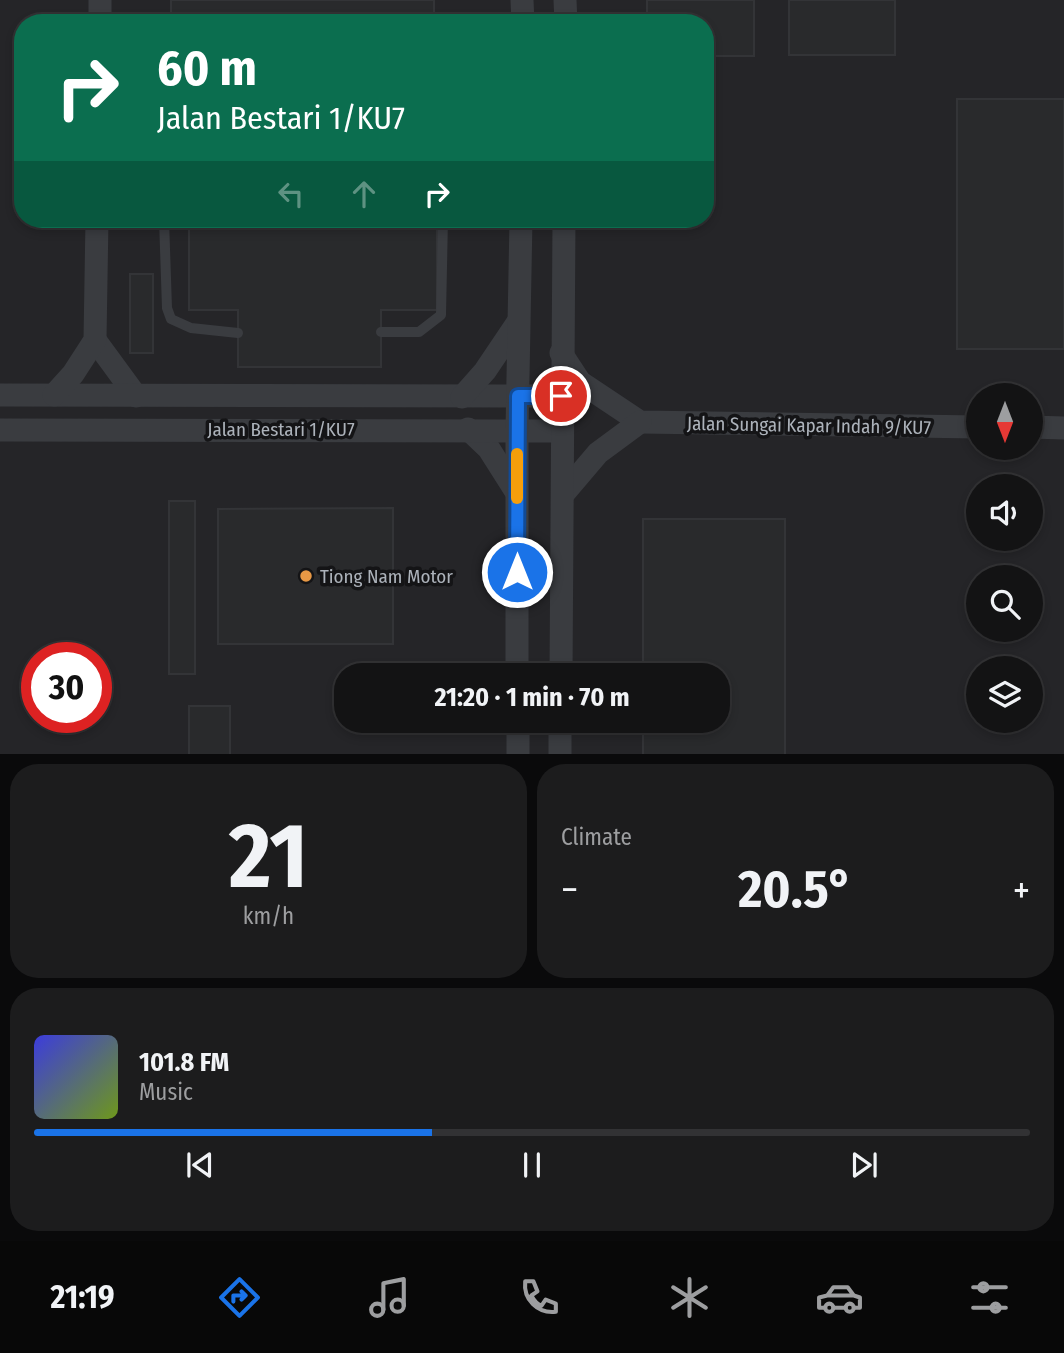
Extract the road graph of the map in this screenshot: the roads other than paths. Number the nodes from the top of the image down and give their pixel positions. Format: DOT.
graph roads {
  1 [pos="97,228"];
  2 [pos="164,228"];
  3 [pos="443,228"];
  4 [pos="521,228"];
  5 [pos="564,228"];
  6 [pos="518,322"];
  7 [pos="381,332"];
  8 [pos="238,333"];
  9 [pos="95,340"];
  10 [pos="561,353"];
  11 [pos="54,395"];
  12 [pos="0,396"];
  13 [pos="136,396"];
  14 [pos="518,396"];
  15 [pos="561,396"];
  16 [pos="462,397"];
  17 [pos="640,422"];
  18 [pos="966,427"];
  19 [pos="1043,427"];
  20 [pos="1064,428"];
  21 [pos="468,429"];
  22 [pos="0,430"];
  23 [pos="517,430"];
  24 [pos="562,431"];
  25 [pos="517,493"];
  26 [pos="564,493"];
  27 [pos="517,663"];
  28 [pos="561,663"];
  29 [pos="517,733"];
  30 [pos="560,733"];
  31 [pos="518,754"];
  32 [pos="559,754"];
  1 -- 9 [label="street"];
  2 -- 8 [label="lane"];
  3 -- 7 [label="lane"];
  4 -- 6 [label="street"];
  5 -- 10 [label="street"];
  6 -- 14 [label="street"];
  6 -- 16 [label="street"];
  9 -- 11 [label="street"];
  9 -- 13 [label="street"];
  10 -- 15 [label="street"];
  10 -- 17 [label="street"];
  11 -- 12 [label="street, Jalan Bestari 1/KU7"];
  11 -- 13 [label="street, Jalan Bestari 1/KU7"];
  13 -- 16 [label="street, Jalan Bestari 1/KU7"];
  14 -- 15 [label="street, Jalan Bestari 1/KU7"];
  14 -- 16 [label="street, Jalan Bestari 1/KU7"];
  14 -- 23 [label="street"];
  15 -- 24 [label="street"];
  17 -- 18 [label="street, Jalan Sungai Kapar Indah 9/KU7"];
  17 -- 26 [label="street"];
  19 -- 20 [label="street"];
  21 -- 22 [label="street, Jalan Bestari 1/KU7"];
  21 -- 23 [label="street, Jalan Bestari 1/KU7"];
  21 -- 25 [label="street"];
  23 -- 24 [label="street, Jalan Bestari 1/KU7"];
  23 -- 25 [label="street"];
  24 -- 26 [label="street"];
  25 -- 27 [label="street"];
  26 -- 28 [label="street"];
  29 -- 31 [label="street"];
  30 -- 32 [label="street"];
}
